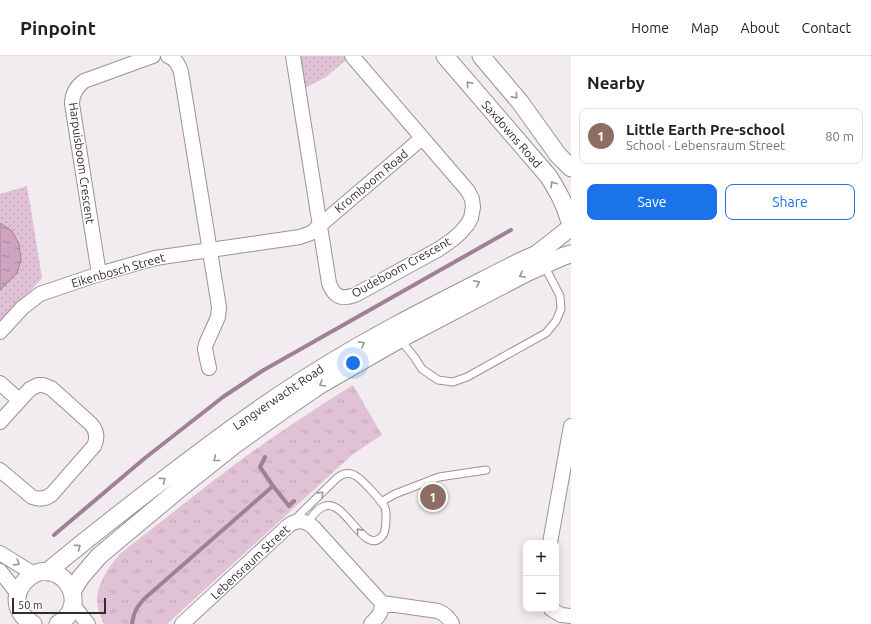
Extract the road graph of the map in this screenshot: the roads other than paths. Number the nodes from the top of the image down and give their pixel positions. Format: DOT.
graph roads {
  1 [pos="153,56"];
  2 [pos="168,56"];
  3 [pos="293,56"];
  4 [pos="352,56"];
  5 [pos="445,56"];
  6 [pos="481,56"];
  7 [pos="422,138"];
  8 [pos="571,168"];
  9 [pos="570,222"];
  10 [pos="320,226"];
  11 [pos="209,250"];
  12 [pos="571,254"];
  13 [pos="544,265"];
  14 [pos="99,274"];
  15 [pos="0,332"];
  16 [pos="400,338"];
  17 [pos="209,368"];
  18 [pos="0,383"];
  19 [pos="19,400"];
  20 [pos="0,422"];
  21 [pos="571,426"];
  22 [pos="0,470"];
  23 [pos="486,470"];
  24 [pos="381,502"];
  25 [pos="300,522"];
  26 [pos="551,540"];
  27 [pos="0,553"];
  28 [pos="0,571"];
  29 [pos="41,573"];
  30 [pos="72,598"];
  31 [pos="18,601"];
  32 [pos="382,602"];
  33 [pos="556,612"];
  34 [pos="571,616"];
  35 [pos="10,624"];
  36 [pos="33,624"];
  37 [pos="58,624"];
  38 [pos="88,624"];
  39 [pos="182,624"];
  40 [pos="371,624"];
  41 [pos="452,624"];
  1 -- 14 [label="street, Harpuisboom Crescent"];
  2 -- 11 [label="street"];
  3 -- 10 [label="street, Oudeboom Crescent"];
  4 -- 7 [label="street, Oudeboom Crescent"];
  9 -- 5 [label="street, Saxdowns Road, one-way"];
  6 -- 8 [label="street, Saxdowns Road, one-way"];
  7 -- 10 [label="street, Kromboom Road"];
  7 -- 10 [label="street, Oudeboom Crescent"];
  29 -- 9 [label="street, Langverwacht Road, one-way"];
  10 -- 11 [label="street, Eikenbosch Street"];
  11 -- 14 [label="street, Eikenbosch Street"];
  11 -- 17 [label="street"];
  12 -- 13 [label="street, Langverwacht Road"];
  13 -- 16 [label="street, Langverwacht Road, one-way"];
  13 -- 16 [label="lane"];
  14 -- 15 [label="street, Eikenbosch Street"];
  16 -- 30 [label="street, Langverwacht Road, one-way"];
  18 -- 19 [label="street"];
  19 -- 20 [label="street"];
  19 -- 22 [label="street"];
  21 -- 26 [label="street"];
  23 -- 24 [label="lane"];
  25 -- 24 [label="lane, one-way"];
  24 -- 25 [label="lane, one-way"];
  25 -- 32 [label="street, Lebensraum Street"];
  25 -- 39 [label="street, Lebensraum Street"];
  27 -- 29 [label="street, one-way"];
  28 -- 31 [label="street"];
  29 -- 30 [label="street"];
  29 -- 31 [label="street, Langverwacht Road"];
  30 -- 37 [label="street, Langverwacht Road"];
  30 -- 38 [label="street"];
  31 -- 35 [label="street"];
  31 -- 36 [label="street"];
  32 -- 40 [label="street"];
  32 -- 41 [label="street"];
  33 -- 34 [label="street"];
}
